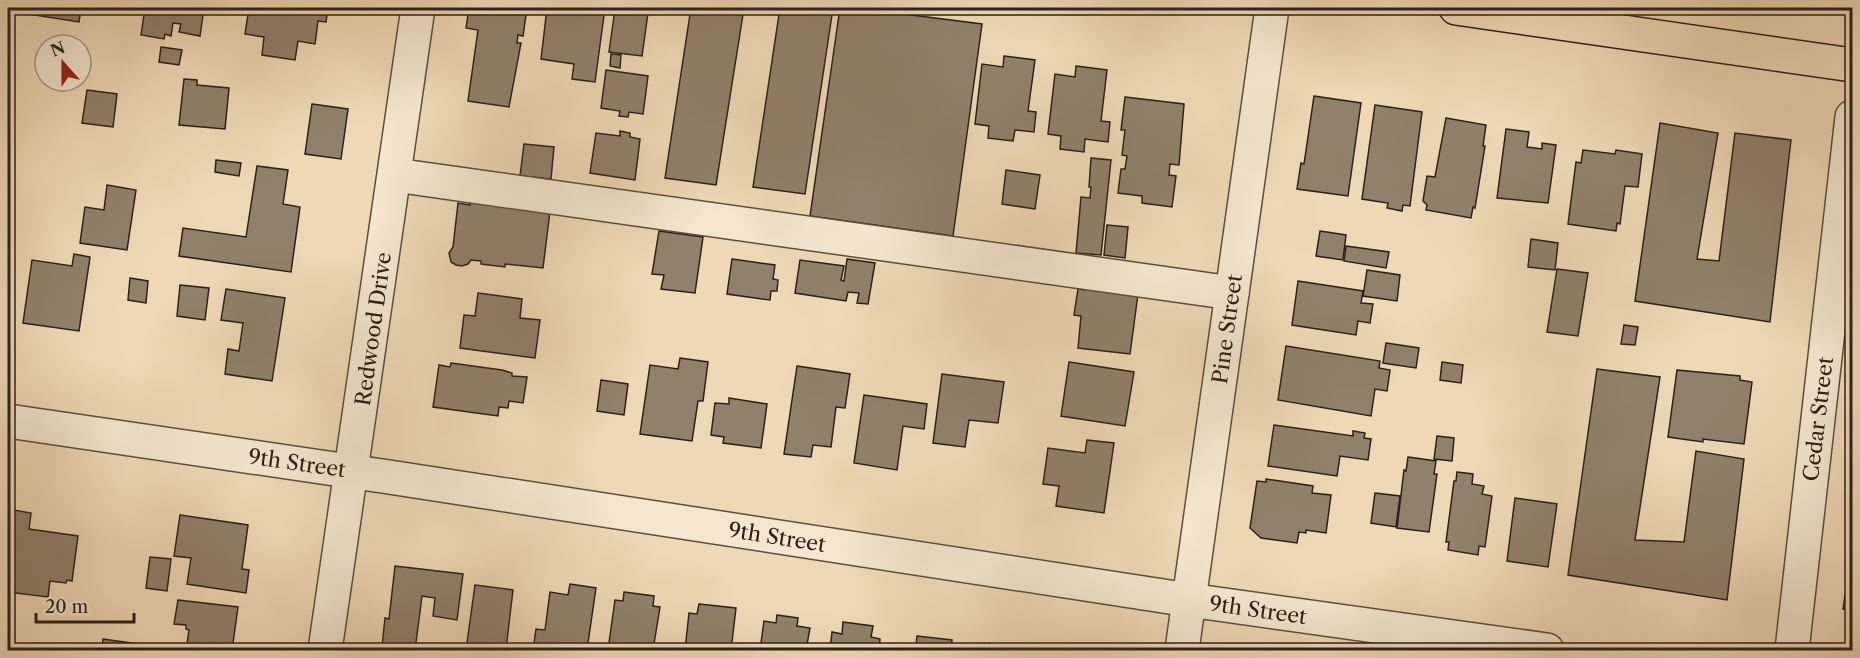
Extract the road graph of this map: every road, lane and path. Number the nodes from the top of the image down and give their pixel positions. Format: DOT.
graph roads {
  1 [pos="418,8"];
  2 [pos="1272,8"];
  3 [pos="1456,8"];
  4 [pos="1852,64"];
  5 [pos="1852,117"];
  6 [pos="395,175"];
  7 [pos="1232,293"];
  8 [pos="8,421"];
  9 [pos="352,471"];
  10 [pos="1189,600"];
  11 [pos="1441,643"];
  12 [pos="325,651"];
  13 [pos="1182,651"];
  14 [pos="1548,651"];
  15 [pos="1792,651"];
  1 -- 6 [label="street, Redwood Drive"];
  2 -- 7 [label="street, Pine Street"];
  3 -- 4 [label="main road"];
  5 -- 15 [label="street, Cedar Street"];
  6 -- 7 [label="street"];
  6 -- 9 [label="street, Redwood Drive"];
  7 -- 10 [label="street, Pine Street"];
  8 -- 9 [label="street, 9th Street"];
  9 -- 10 [label="street, 9th Street"];
  9 -- 12 [label="street, Redwood Drive"];
  10 -- 11 [label="street, 9th Street"];
  10 -- 13 [label="street, Pine Street"];
  11 -- 14 [label="street, 9th Street"];
}
